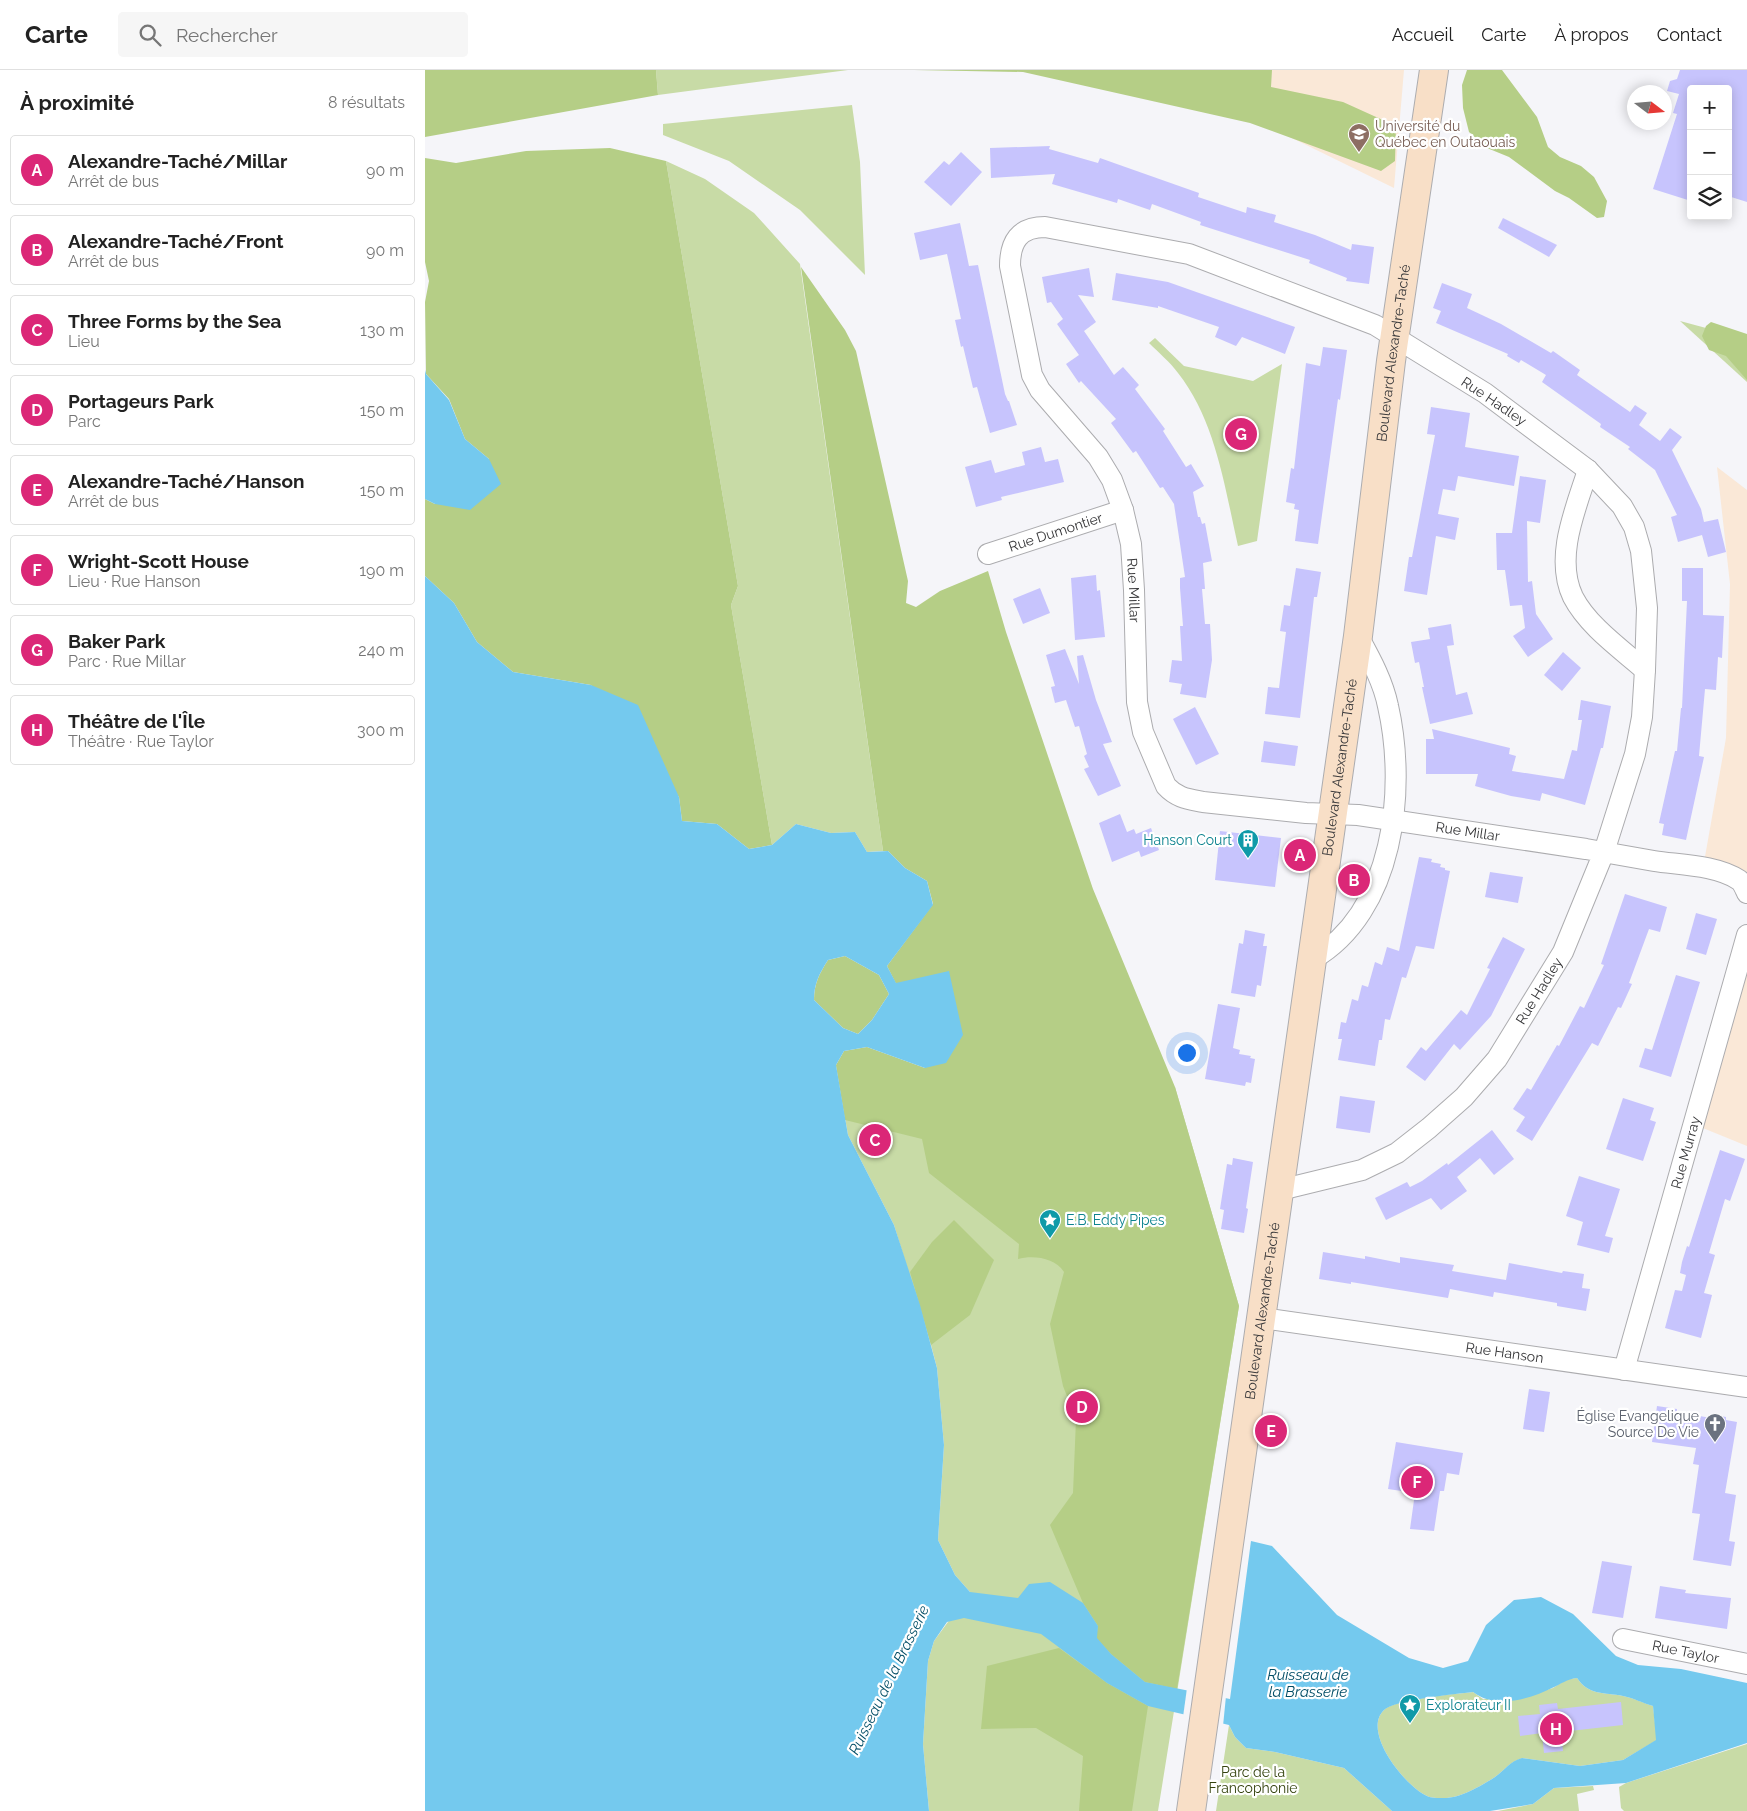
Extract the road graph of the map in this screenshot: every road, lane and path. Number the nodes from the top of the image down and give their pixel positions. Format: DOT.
graph roads {
  1 [pos="1434,70"];
  2 [pos="1395,337"];
  3 [pos="1588,470"];
  4 [pos="1123,510"];
  5 [pos="988,554"];
  6 [pos="1359,636"];
  7 [pos="1645,670"];
  8 [pos="1333,814"];
  9 [pos="1393,819"];
  10 [pos="1604,852"];
  11 [pos="1744,887"];
  12 [pos="1747,935"];
  13 [pos="1313,959"];
  14 [pos="1280,1190"];
  15 [pos="1262,1318"];
  16 [pos="1623,1370"];
  17 [pos="1747,1387"];
  18 [pos="1623,1639"];
  19 [pos="1747,1664"];
  20 [pos="1191,1811"];
  1 -- 2 [label="main road, Boulevard Alexandre-Taché"];
  2 -- 3 [label="street, Rue Hadley"];
  2 -- 4 [label="street, Rue Millar"];
  2 -- 6 [label="main road, Boulevard Alexandre-Taché"];
  3 -- 7 [label="street, Rue Hadley"];
  3 -- 7 [label="street"];
  4 -- 5 [label="street, Rue Dumontier"];
  4 -- 8 [label="street, Rue Millar"];
  6 -- 8 [label="main road, Boulevard Alexandre-Taché"];
  6 -- 9 [label="street, Boulevard Alexandre-Taché"];
  7 -- 10 [label="street, Rue Hadley"];
  8 -- 9 [label="street, Rue Millar"];
  8 -- 13 [label="main road, Boulevard Alexandre-Taché"];
  9 -- 10 [label="street, Rue Millar"];
  9 -- 13 [label="street, Boulevard Alexandre-Taché"];
  10 -- 11 [label="street, Rue Millar"];
  10 -- 14 [label="street, Rue Hadley"];
  12 -- 16 [label="street, Rue Murray"];
  13 -- 14 [label="main road, Boulevard Alexandre-Taché"];
  14 -- 15 [label="main road, Boulevard Alexandre-Taché"];
  15 -- 16 [label="street, Rue Hanson"];
  15 -- 20 [label="main road, Boulevard Alexandre-Taché"];
  16 -- 17 [label="street, Rue Hanson"];
  18 -- 19 [label="street, Rue Taylor"];
}
